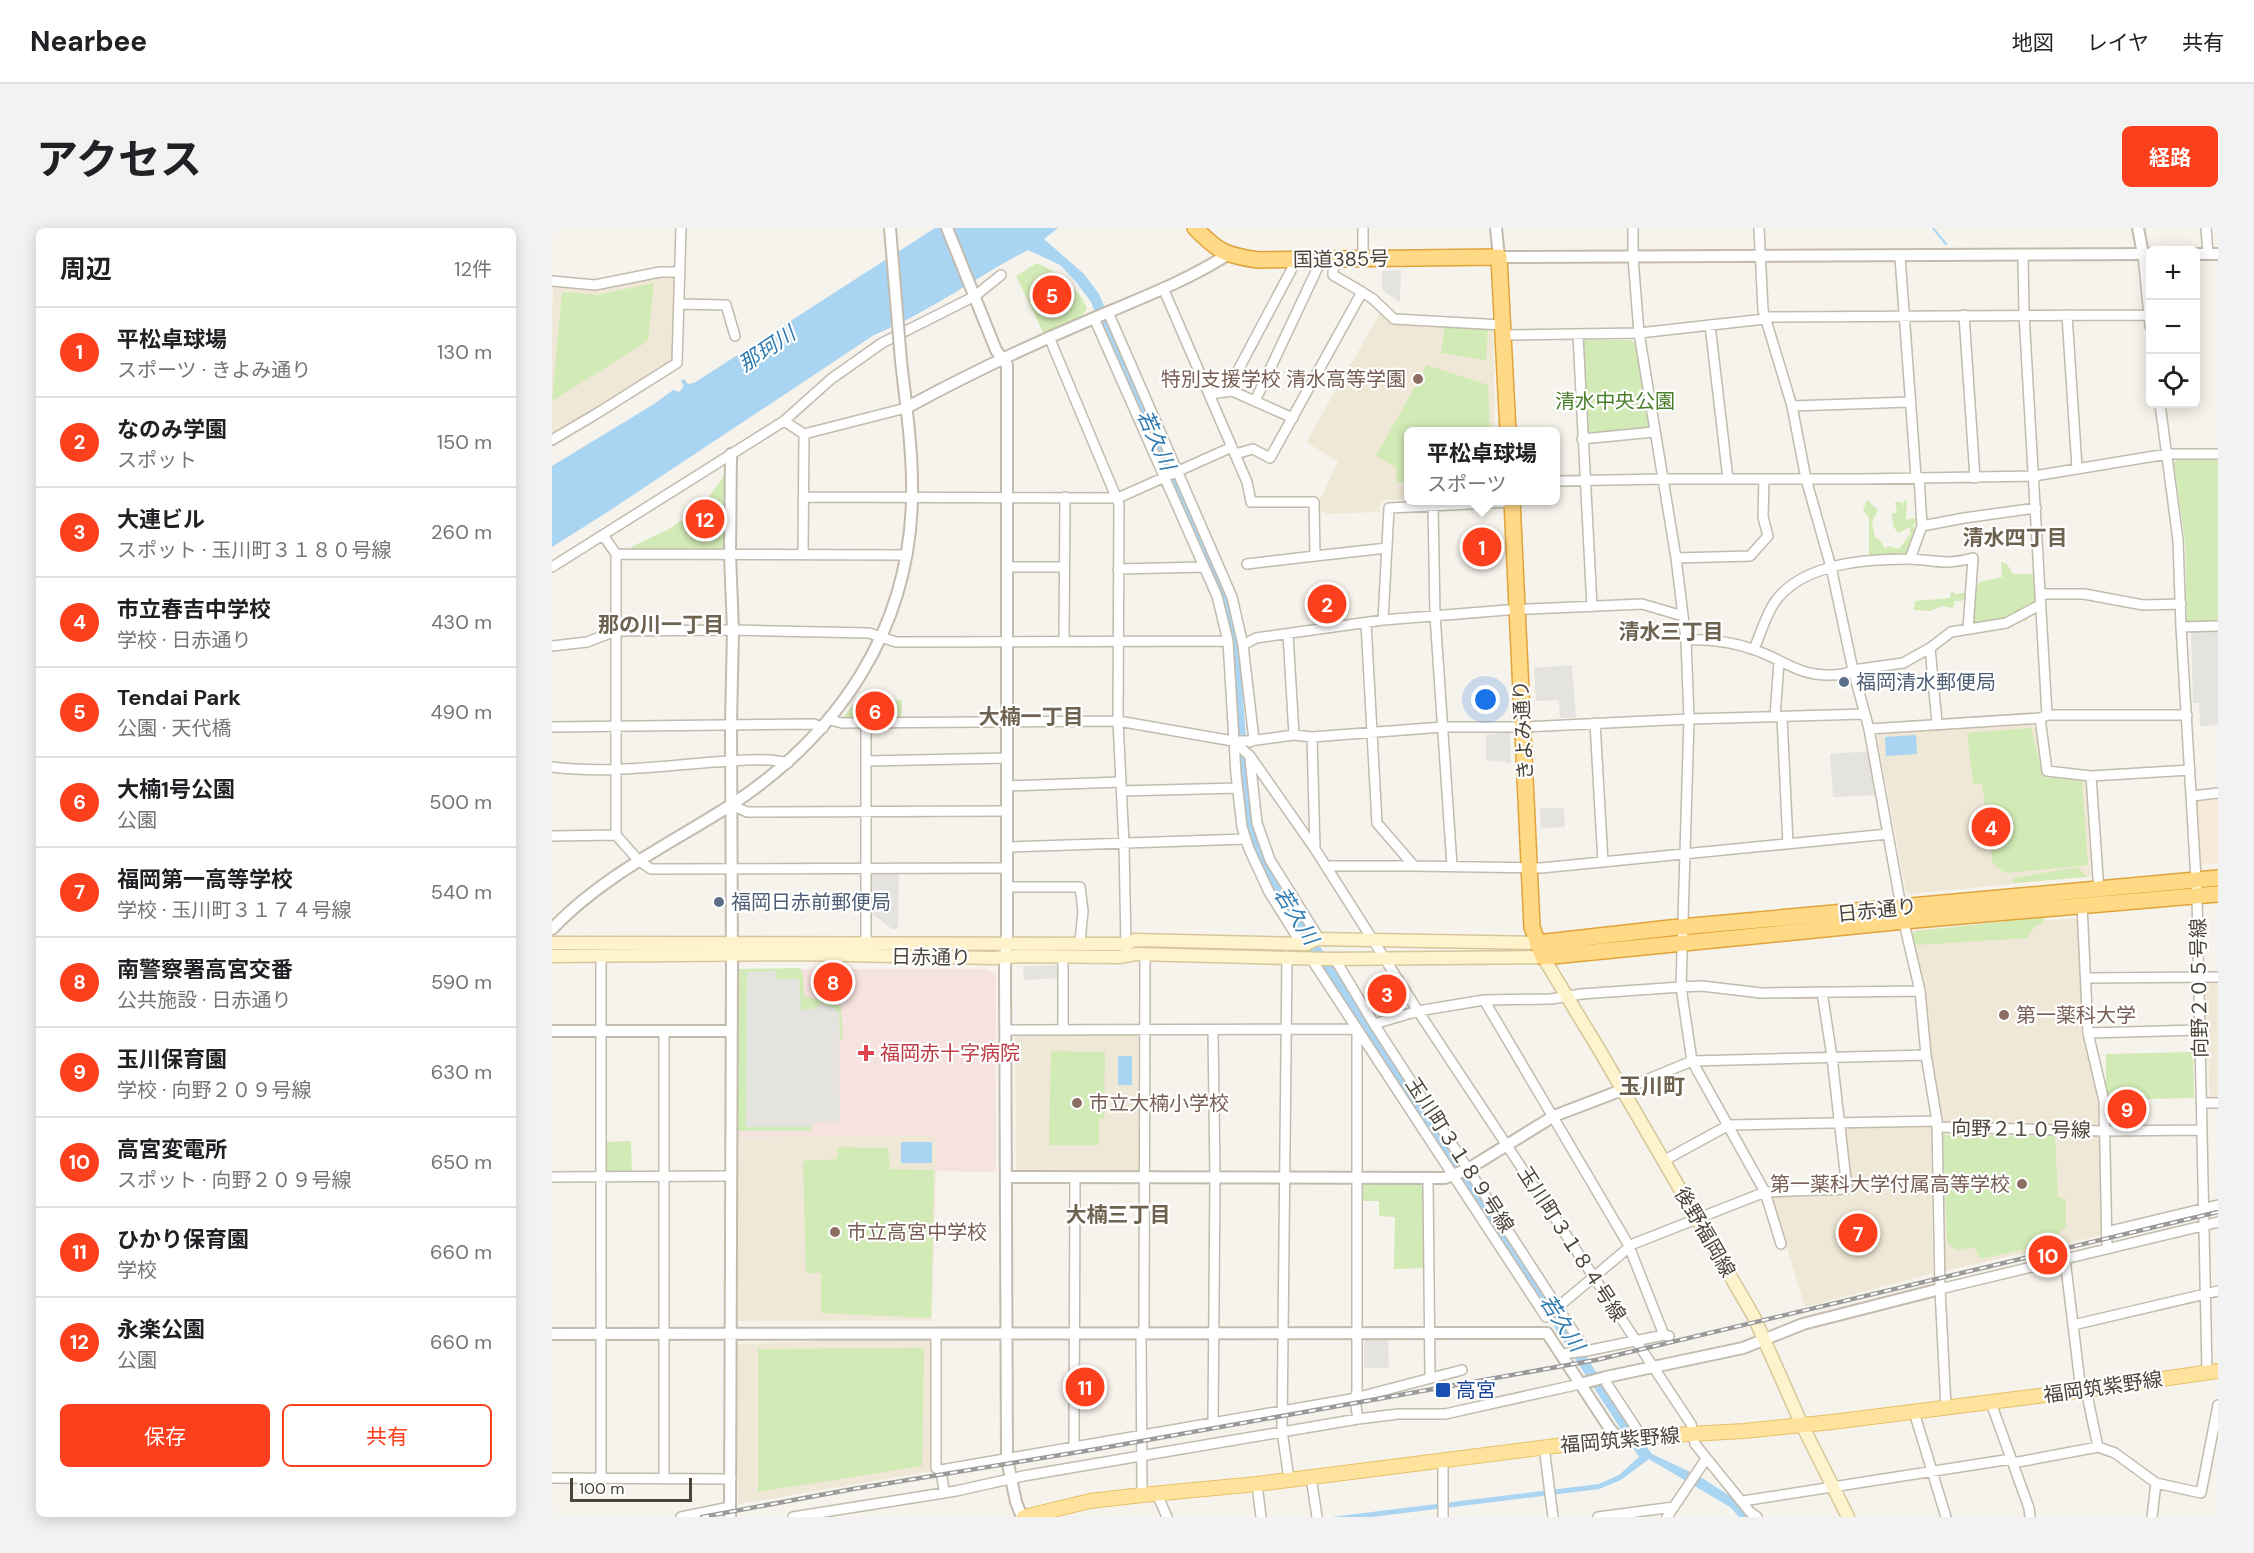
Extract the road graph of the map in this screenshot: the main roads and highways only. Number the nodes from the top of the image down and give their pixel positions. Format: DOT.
graph roads {
  1 [pos="1195,228"];
  2 [pos="1508,427"];
  3 [pos="1512,505"];
  4 [pos="2218,878"];
  5 [pos="2218,894"];
  6 [pos="2099,896"];
  7 [pos="1903,915"];
  8 [pos="552,943"];
  9 [pos="732,949"];
  10 [pos="1126,950"];
  11 [pos="1540,950"];
  12 [pos="552,956"];
  13 [pos="2213,1371"];
  14 [pos="1802,1425"];
  15 [pos="1023,1517"];
  16 [pos="1848,1517"];
  1 -- 2 [label="highway, 国道385号"];
  3 -- 11 [label="highway, きよみ通り"];
  4 -- 6 [label="highway, 日赤通り"];
  5 -- 6 [label="highway, 日赤通り"];
  6 -- 7 [label="highway, 日赤通り"];
  6 -- 7 [label="highway, 日赤通り"];
  7 -- 11 [label="highway, 日赤通り"];
  7 -- 11 [label="highway, 日赤通り"];
  8 -- 9 [label="main road, 日赤通り"];
  9 -- 10 [label="main road, 日赤通り"];
  9 -- 10 [label="main road, 日赤通り"];
  9 -- 12 [label="main road, 日赤通り"];
  10 -- 11 [label="main road, 日赤通り"];
  10 -- 11 [label="main road, 日赤通り"];
  11 -- 14 [label="main road, 後野福岡線"];
  13 -- 14 [label="main road, 福岡筑紫野線"];
  14 -- 15 [label="main road, 福岡筑紫野線"];
  14 -- 16 [label="main road, 後野福岡線"];
}
